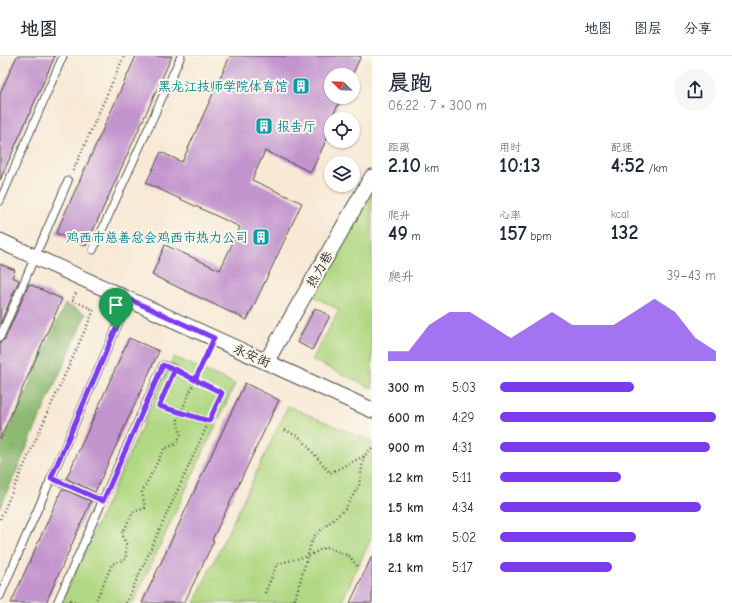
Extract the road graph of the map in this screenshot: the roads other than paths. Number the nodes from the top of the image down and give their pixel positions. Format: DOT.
graph roads {
  1 [pos="63,56"];
  2 [pos="181,56"];
  3 [pos="372,177"];
  4 [pos="68,181"];
  5 [pos="0,201"];
  6 [pos="0,241"];
  7 [pos="93,250"];
  8 [pos="36,257"];
  9 [pos="129,299"];
  10 [pos="0,337"];
  11 [pos="266,362"];
  12 [pos="175,369"];
  13 [pos="372,410"];
  14 [pos="51,478"];
  15 [pos="103,501"];
  16 [pos="0,596"];
  17 [pos="57,603"];
  1 -- 5 [label="lane"];
  2 -- 7 [label="lane"];
  3 -- 11 [label="street, 热力巷"];
  4 -- 8 [label="lane"];
  6 -- 8 [label="street, 永安街"];
  8 -- 9 [label="street, 永安街"];
  8 -- 10 [label="lane"];
  9 -- 11 [label="street, 永安街"];
  9 -- 14 [label="lane"];
  11 -- 13 [label="street, 永安街"];
  12 -- 15 [label="lane"];
  14 -- 15 [label="lane"];
  14 -- 16 [label="lane"];
  15 -- 17 [label="lane"];
}
